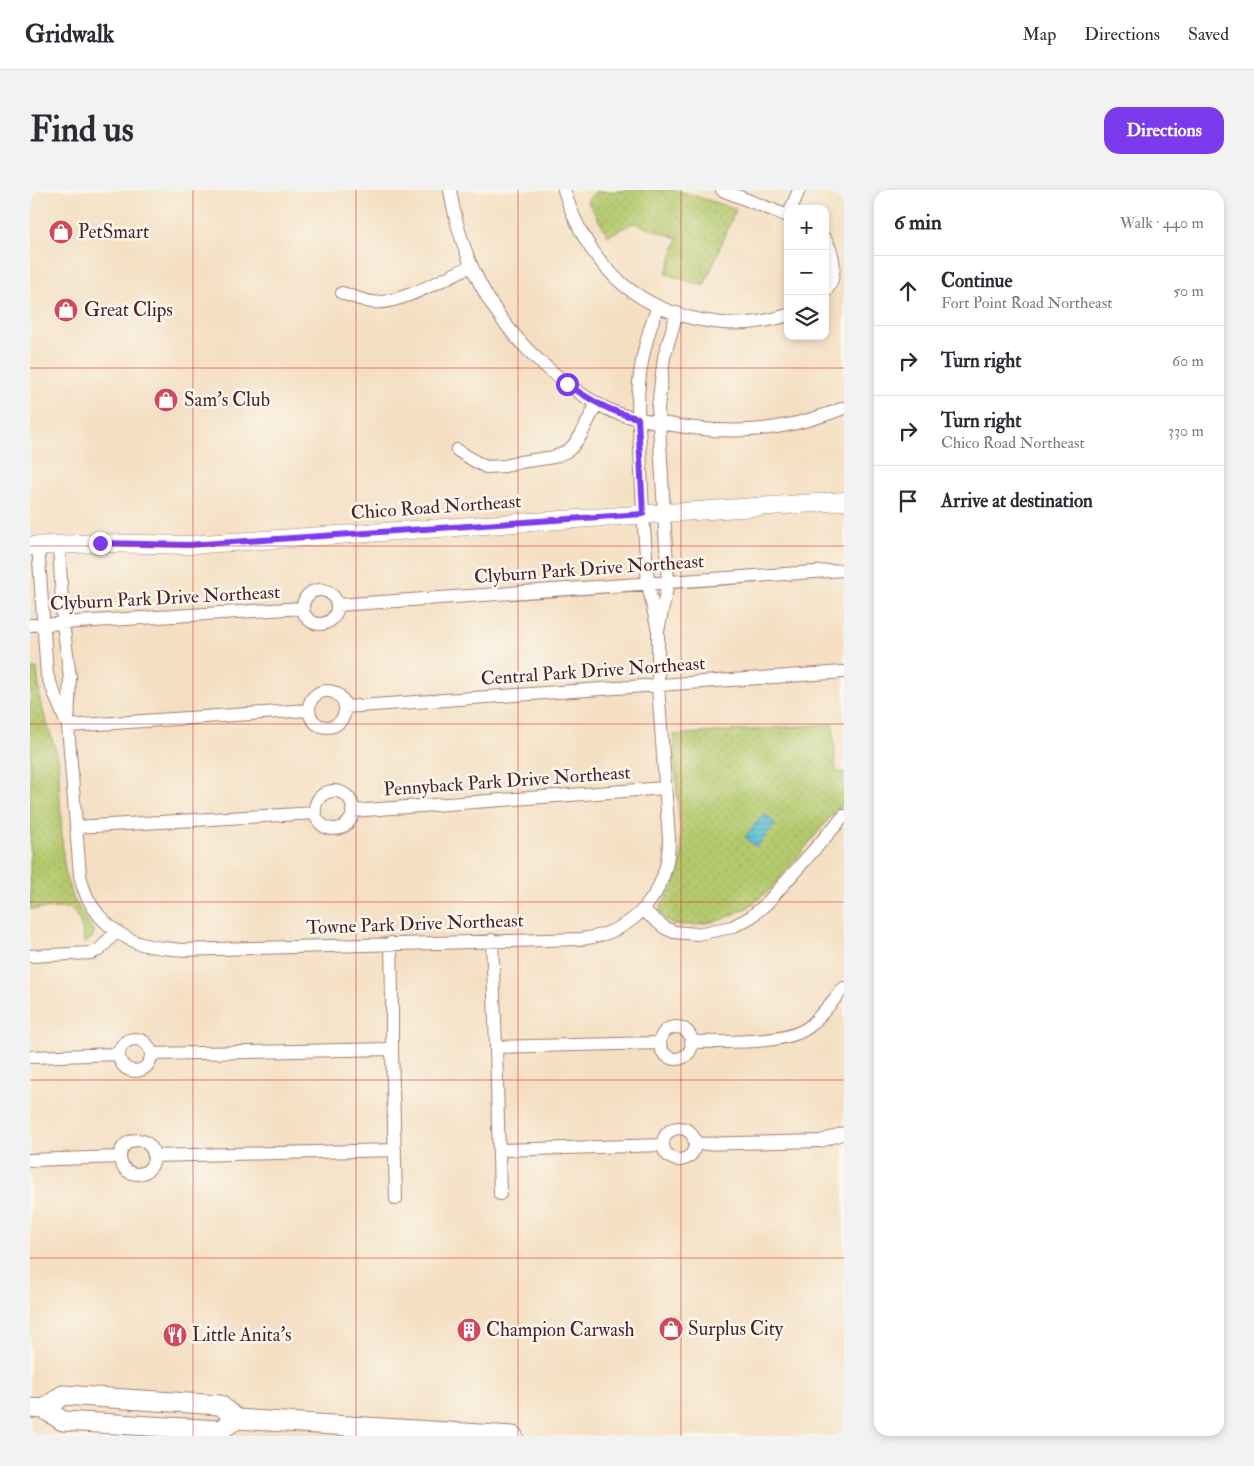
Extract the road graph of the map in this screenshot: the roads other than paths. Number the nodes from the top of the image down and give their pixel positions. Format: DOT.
graph roads {
  1 [pos="450,190"];
  2 [pos="564,190"];
  3 [pos="722,190"];
  4 [pos="799,190"];
  5 [pos="793,205"];
  6 [pos="784,214"];
  7 [pos="829,248"];
  8 [pos="471,266"];
  9 [pos="829,288"];
  10 [pos="342,293"];
  11 [pos="658,306"];
  12 [pos="677,313"];
  13 [pos="784,316"];
  14 [pos="597,403"];
  15 [pos="844,408"];
  16 [pos="638,418"];
  17 [pos="659,422"];
  18 [pos="457,450"];
  19 [pos="844,501"];
  20 [pos="664,513"];
  21 [pos="643,514"];
  22 [pos="59,545"];
  23 [pos="34,546"];
  24 [pos="844,570"];
  25 [pos="668,583"];
  26 [pos="648,584"];
  27 [pos="336,605"];
  28 [pos="303,608"];
  29 [pos="63,622"];
  30 [pos="44,624"];
  31 [pos="30,625"];
  32 [pos="658,631"];
  33 [pos="844,672"];
  34 [pos="658,686"];
  35 [pos="345,707"];
  36 [pos="309,710"];
  37 [pos="68,726"];
  38 [pos="665,788"];
  39 [pos="352,811"];
  40 [pos="315,813"];
  41 [pos="844,816"];
  42 [pos="76,827"];
  43 [pos="644,910"];
  44 [pos="117,931"];
  45 [pos="492,940"];
  46 [pos="391,943"];
  47 [pos="30,956"];
  48 [pos="844,988"];
  49 [pos="691,1042"];
  50 [pos="660,1043"];
  51 [pos="496,1047"];
  52 [pos="392,1049"];
  53 [pos="118,1054"];
  54 [pos="151,1054"];
  55 [pos="30,1057"];
  56 [pos="844,1134"];
  57 [pos="695,1144"];
  58 [pos="663,1145"];
  59 [pos="395,1150"];
  60 [pos="499,1150"];
  61 [pos="154,1156"];
  62 [pos="120,1157"];
  63 [pos="30,1160"];
  64 [pos="500,1194"];
  65 [pos="396,1199"];
  66 [pos="37,1409"];
  67 [pos="238,1419"];
  68 [pos="451,1434"];
  69 [pos="513,1436"];
  1 -- 8 [label="street"];
  2 -- 11 [label="street"];
  3 -- 6 [label="street"];
  4 -- 5 [label="street"];
  7 -- 9 [label="street"];
  8 -- 10 [label="street"];
  8 -- 14 [label="street"];
  11 -- 12 [label="street"];
  11 -- 16 [label="street, Towne Park Drive Northeast"];
  12 -- 13 [label="street"];
  12 -- 17 [label="street, Towne Park Drive Northeast"];
  14 -- 16 [label="street"];
  14 -- 18 [label="street"];
  15 -- 17 [label="street"];
  16 -- 17 [label="street"];
  16 -- 21 [label="street, Towne Park Drive Northeast"];
  17 -- 20 [label="street, Towne Park Drive Northeast"];
  19 -- 20 [label="street, Chico Road Northeast"];
  20 -- 21 [label="street, Chico Road Northeast"];
  20 -- 25 [label="street, Towne Park Drive Northeast"];
  21 -- 22 [label="street, Chico Road Northeast"];
  21 -- 26 [label="street, Towne Park Drive Northeast"];
  22 -- 23 [label="street, Chico Road Northeast"];
  22 -- 29 [label="street, Towne Park Drive Northeast"];
  23 -- 30 [label="street, Towne Park Drive Northeast"];
  24 -- 25 [label="street, Clyburn Park Drive Northeast"];
  25 -- 26 [label="street, Clyburn Park Drive Northeast"];
  25 -- 32 [label="street, Towne Park Drive Northeast"];
  26 -- 27 [label="street, Clyburn Park Drive Northeast"];
  26 -- 32 [label="street, Towne Park Drive Northeast"];
  27 -- 28 [label="street, Clyburn Park Drive Northeast"];
  27 -- 28 [label="street, Clyburn Park Drive Northeast"];
  28 -- 29 [label="street, Clyburn Park Drive Northeast"];
  29 -- 30 [label="street, Clyburn Park Drive Northeast"];
  29 -- 37 [label="street, Towne Park Drive Northeast"];
  30 -- 31 [label="street, Clyburn Park Drive Northeast"];
  30 -- 37 [label="street, Towne Park Drive Northeast"];
  32 -- 34 [label="street, Towne Park Drive Northeast"];
  33 -- 34 [label="street, Central Park Drive Northeast"];
  34 -- 35 [label="street, Central Park Drive Northeast"];
  34 -- 38 [label="street, Towne Park Drive Northeast"];
  35 -- 36 [label="street"];
  35 -- 36 [label="street"];
  36 -- 37 [label="street"];
  37 -- 42 [label="street, Towne Park Drive Northeast"];
  38 -- 39 [label="street, Pennyback Park Drive Northeast"];
  38 -- 43 [label="street, Towne Park Drive Northeast"];
  39 -- 40 [label="street"];
  39 -- 40 [label="street"];
  40 -- 42 [label="street"];
  41 -- 43 [label="street"];
  42 -- 44 [label="street, Towne Park Drive Northeast"];
  43 -- 45 [label="street, Towne Park Drive Northeast"];
  44 -- 46 [label="street, Towne Park Drive Northeast"];
  44 -- 47 [label="street"];
  45 -- 46 [label="street, Towne Park Drive Northeast"];
  45 -- 51 [label="street"];
  46 -- 52 [label="street"];
  48 -- 49 [label="street"];
  49 -- 50 [label="street"];
  49 -- 50 [label="street"];
  50 -- 51 [label="street"];
  51 -- 60 [label="street"];
  52 -- 54 [label="street"];
  52 -- 59 [label="street"];
  53 -- 54 [label="street"];
  53 -- 54 [label="street"];
  53 -- 55 [label="street"];
  56 -- 57 [label="street"];
  57 -- 58 [label="street"];
  57 -- 58 [label="street"];
  58 -- 60 [label="street"];
  59 -- 61 [label="street"];
  59 -- 65 [label="street"];
  60 -- 64 [label="street"];
  61 -- 62 [label="street"];
  61 -- 62 [label="street"];
  62 -- 63 [label="street"];
  66 -- 67 [label="main road"];
  66 -- 67 [label="main road"];
  67 -- 68 [label="main road"];
  68 -- 69 [label="main road"];
}
